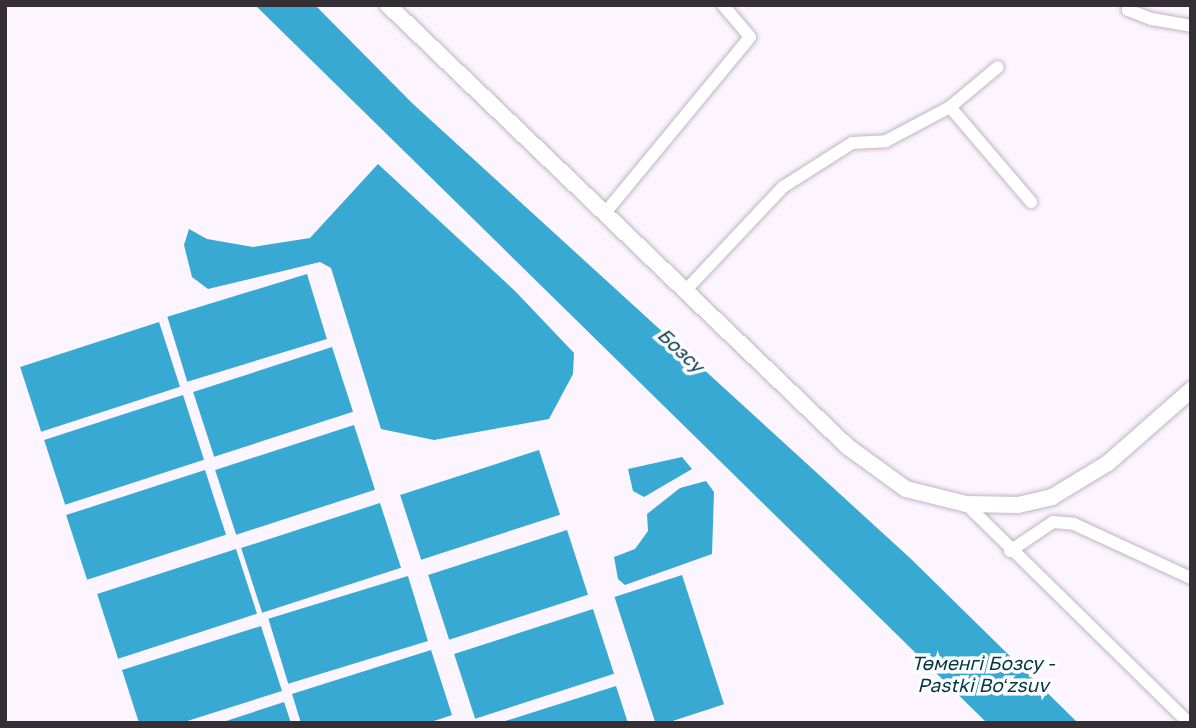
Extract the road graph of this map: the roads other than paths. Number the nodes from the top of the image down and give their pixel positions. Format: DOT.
graph roads {
  1 [pos="388,5"];
  2 [pos="723,5"];
  3 [pos="1128,5"];
  4 [pos="1191,26"];
  5 [pos="998,67"];
  6 [pos="950,107"];
  7 [pos="1031,202"];
  8 [pos="605,213"];
  9 [pos="685,291"];
  10 [pos="1191,390"];
  11 [pos="966,504"];
  12 [pos="1010,551"];
  13 [pos="1191,578"];
  14 [pos="1189,723"];
  1 -- 8 [label="main road"];
  2 -- 8 [label="street"];
  3 -- 4 [label="street"];
  5 -- 6 [label="street"];
  6 -- 7 [label="street"];
  6 -- 9 [label="street"];
  8 -- 9 [label="main road"];
  9 -- 11 [label="main road"];
  10 -- 11 [label="main road"];
  11 -- 12 [label="street"];
  12 -- 13 [label="street"];
  12 -- 14 [label="street"];
}
